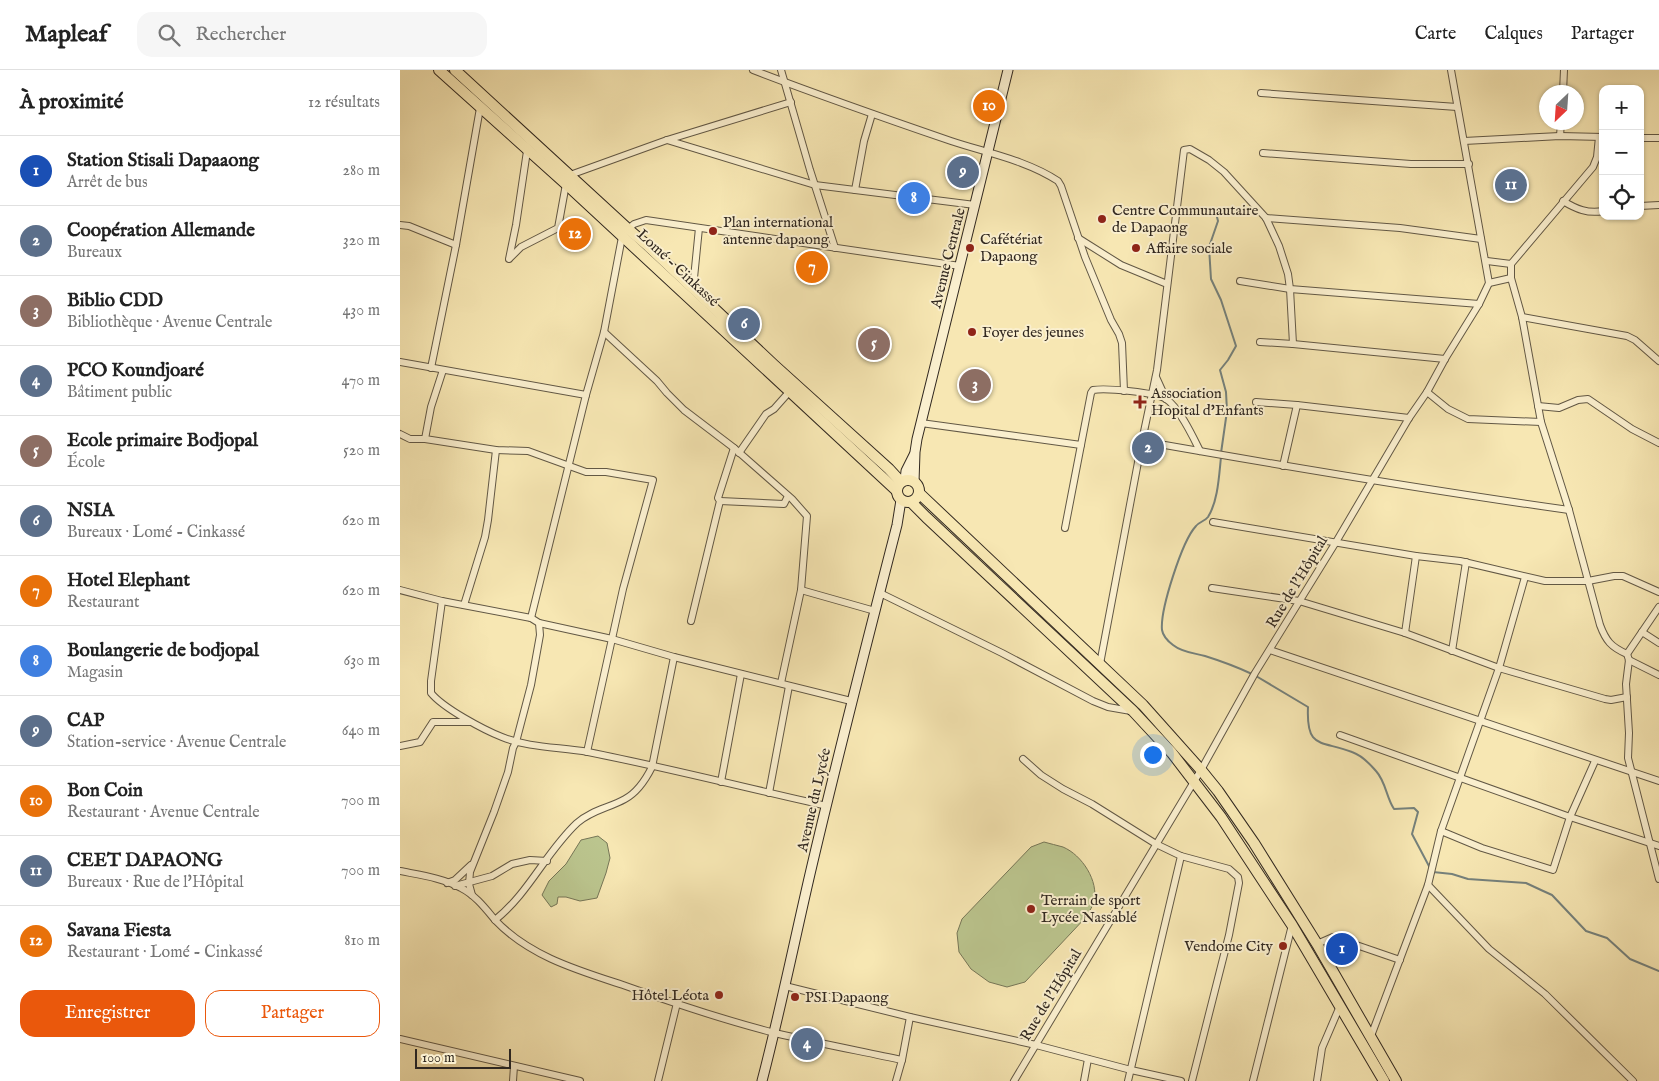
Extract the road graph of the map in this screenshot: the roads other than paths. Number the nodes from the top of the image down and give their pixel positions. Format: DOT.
graph roads {
  1 [pos="439,70"];
  2 [pos="455,70"];
  3 [pos="753,70"];
  4 [pos="781,70"];
  5 [pos="1008,70"];
  6 [pos="1451,70"];
  7 [pos="1564,70"];
  8 [pos="785,82"];
  9 [pos="1563,85"];
  10 [pos="1261,93"];
  11 [pos="791,102"];
  12 [pos="1457,107"];
  13 [pos="480,108"];
  14 [pos="872,114"];
  15 [pos="1560,130"];
  16 [pos="1560,136"];
  17 [pos="1599,137"];
  18 [pos="1644,138"];
  19 [pos="1659,138"];
  20 [pos="667,140"];
  21 [pos="1464,141"];
  22 [pos="1599,147"];
  23 [pos="527,151"];
  24 [pos="988,153"];
  25 [pos="1263,153"];
  26 [pos="1469,164"];
  27 [pos="568,180"];
  28 [pos="815,185"];
  29 [pos="855,190"];
  30 [pos="1563,201"];
  31 [pos="975,205"];
  32 [pos="1659,205"];
  33 [pos="1644,206"];
  34 [pos="1599,211"];
  35 [pos="1266,218"];
  36 [pos="400,225"];
  37 [pos="699,228"];
  38 [pos="625,233"];
  39 [pos="1078,238"];
  40 [pos="1482,239"];
  41 [pos="456,245"];
  42 [pos="835,248"];
  43 [pos="1487,261"];
  44 [pos="1511,264"];
  45 [pos="960,266"];
  46 [pos="1511,278"];
  47 [pos="1240,282"];
  48 [pos="1489,283"];
  49 [pos="1167,284"];
  50 [pos="693,288"];
  51 [pos="1290,289"];
  52 [pos="1479,304"];
  53 [pos="1522,317"];
  54 [pos="604,332"];
  55 [pos="1260,342"];
  56 [pos="1293,344"];
  57 [pos="1445,359"];
  58 [pos="1659,361"];
  59 [pos="400,362"];
  60 [pos="431,368"];
  61 [pos="771,368"];
  62 [pos="443,370"];
  63 [pos="1156,377"];
  64 [pos="790,391"];
  65 [pos="1124,391"];
  66 [pos="1427,392"];
  67 [pos="586,395"];
  68 [pos="1151,395"];
  69 [pos="1166,399"];
  70 [pos="1256,402"];
  71 [pos="1297,405"];
  72 [pos="1538,406"];
  73 [pos="1409,418"];
  74 [pos="1541,422"];
  75 [pos="921,424"];
  76 [pos="400,434"];
  77 [pos="425,440"];
  78 [pos="1142,441"];
  79 [pos="1659,442"];
  80 [pos="1080,445"];
  81 [pos="496,450"];
  82 [pos="737,451"];
  83 [pos="1200,451"];
  84 [pos="568,465"];
  85 [pos="1283,466"];
  86 [pos="1373,480"];
  87 [pos="904,483"];
  88 [pos="919,493"];
  89 [pos="788,496"];
  90 [pos="720,501"];
  91 [pos="907,501"];
  92 [pos="1569,510"];
  93 [pos="1212,522"];
  94 [pos="1064,528"];
  95 [pos="1336,542"];
  96 [pos="1416,556"];
  97 [pos="1466,562"];
  98 [pos="1525,577"];
  99 [pos="1588,581"];
  100 [pos="1212,588"];
  101 [pos="400,590"];
  102 [pos="801,590"];
  103 [pos="1659,592"];
  104 [pos="880,593"];
  105 [pos="442,601"];
  106 [pos="1300,601"];
  107 [pos="464,605"];
  108 [pos="1659,608"];
  109 [pos="875,611"];
  110 [pos="531,618"];
  111 [pos="691,621"];
  112 [pos="538,623"];
  113 [pos="1642,632"];
  114 [pos="1404,633"];
  115 [pos="612,639"];
  116 [pos="1659,643"];
  117 [pos="1270,650"];
  118 [pos="1452,651"];
  119 [pos="674,657"];
  120 [pos="1628,657"];
  121 [pos="1100,664"];
  122 [pos="1499,668"];
  123 [pos="741,674"];
  124 [pos="1659,675"];
  125 [pos="781,683"];
  126 [pos="789,686"];
  127 [pos="1627,697"];
  128 [pos="851,701"];
  129 [pos="1133,712"];
  130 [pos="471,722"];
  131 [pos="1480,722"];
  132 [pos="1340,735"];
  133 [pos="516,742"];
  134 [pos="400,746"];
  135 [pos="588,752"];
  136 [pos="1023,759"];
  137 [pos="1595,761"];
  138 [pos="652,767"];
  139 [pos="1201,770"];
  140 [pos="1631,772"];
  141 [pos="1460,778"];
  142 [pos="1194,781"];
  143 [pos="1659,781"];
  144 [pos="720,782"];
  145 [pos="769,793"];
  146 [pos="826,806"];
  147 [pos="1570,817"];
  148 [pos="1441,831"];
  149 [pos="1649,842"];
  150 [pos="1156,844"];
  151 [pos="1659,846"];
  152 [pos="1182,856"];
  153 [pos="547,861"];
  154 [pos="474,862"];
  155 [pos="400,871"];
  156 [pos="1659,879"];
  157 [pos="469,882"];
  158 [pos="447,883"];
  159 [pos="455,886"];
  160 [pos="1428,886"];
  161 [pos="472,896"];
  162 [pos="495,920"];
  163 [pos="1292,925"];
  164 [pos="1317,944"];
  165 [pos="1400,960"];
  166 [pos="786,986"];
  167 [pos="677,1003"];
  168 [pos="1340,1006"];
  169 [pos="910,1017"];
  170 [pos="774,1032"];
  171 [pos="1371,1036"];
  172 [pos="400,1039"];
  173 [pos="1036,1045"];
  174 [pos="1088,1059"];
  175 [pos="902,1060"];
  176 [pos="514,1066"];
  177 [pos="1131,1070"];
  178 [pos="1385,1078"];
  179 [pos="513,1081"];
  180 [pos="580,1081"];
  181 [pos="658,1081"];
  182 [pos="762,1081"];
  183 [pos="896,1081"];
  184 [pos="1014,1081"];
  185 [pos="1084,1081"];
  186 [pos="1128,1081"];
  187 [pos="1181,1081"];
  188 [pos="1192,1081"];
  189 [pos="1253,1081"];
  190 [pos="1318,1081"];
  191 [pos="1396,1081"];
  192 [pos="1633,1081"];
  1 -- 13 [label="highway, Lomé - Cinkassé"];
  2 -- 27 [label="highway, Lomé - Cinkassé"];
  3 -- 8 [label="street"];
  4 -- 8 [label="street"];
  5 -- 24 [label="main road, Avenue Centrale"];
  6 -- 12 [label="street"];
  7 -- 9 [label="street"];
  8 -- 11 [label="street"];
  8 -- 14 [label="street"];
  10 -- 12 [label="street"];
  11 -- 20 [label="street"];
  11 -- 28 [label="street"];
  12 -- 21 [label="street"];
  13 -- 23 [label="highway, Lomé - Cinkassé"];
  13 -- 41 [label="street"];
  14 -- 24 [label="street"];
  14 -- 29 [label="street"];
  15 -- 16 [label="street"];
  16 -- 17 [label="street"];
  16 -- 21 [label="street"];
  18 -- 19 [label="street"];
  20 -- 27 [label="street"];
  20 -- 28 [label="street"];
  21 -- 26 [label="street"];
  22 -- 30 [label="street"];
  23 -- 27 [label="highway, Lomé - Cinkassé"];
  23 -- 27 [label="street"];
  24 -- 31 [label="main road, Avenue Centrale"];
  24 -- 39 [label="street"];
  25 -- 26 [label="street"];
  26 -- 40 [label="street"];
  27 -- 38 [label="highway, Lomé - Cinkassé"];
  28 -- 29 [label="street"];
  28 -- 42 [label="street"];
  29 -- 31 [label="street"];
  30 -- 34 [label="street"];
  30 -- 44 [label="street"];
  31 -- 45 [label="main road, Avenue Centrale"];
  32 -- 33 [label="street"];
  35 -- 40 [label="street"];
  35 -- 49 [label="street"];
  35 -- 51 [label="street"];
  36 -- 41 [label="street"];
  37 -- 38 [label="street"];
  37 -- 42 [label="street"];
  37 -- 50 [label="street"];
  38 -- 50 [label="highway, Lomé - Cinkassé"];
  38 -- 54 [label="street"];
  38 -- 61 [label="highway, Lomé - Cinkassé"];
  39 -- 49 [label="street"];
  39 -- 65 [label="street"];
  40 -- 43 [label="street"];
  41 -- 60 [label="street"];
  42 -- 45 [label="street"];
  43 -- 44 [label="street"];
  43 -- 48 [label="street"];
  44 -- 46 [label="street"];
  45 -- 75 [label="main road, Avenue Centrale"];
  46 -- 48 [label="street"];
  46 -- 53 [label="street"];
  47 -- 51 [label="street"];
  48 -- 52 [label="street, Rue de l'Hôpital"];
  49 -- 63 [label="street"];
  50 -- 61 [label="highway, Lomé - Cinkassé"];
  51 -- 52 [label="street"];
  51 -- 56 [label="street"];
  52 -- 57 [label="street, Rue de l'Hôpital"];
  53 -- 58 [label="street"];
  53 -- 72 [label="street"];
  54 -- 67 [label="street"];
  54 -- 82 [label="street"];
  55 -- 56 [label="street"];
  56 -- 57 [label="street"];
  57 -- 66 [label="street, Rue de l'Hôpital"];
  59 -- 60 [label="street"];
  60 -- 62 [label="street"];
  61 -- 64 [label="highway, Lomé - Cinkassé"];
  61 -- 87 [label="highway, Lomé - Cinkassé"];
  62 -- 67 [label="street"];
  62 -- 77 [label="street"];
  63 -- 68 [label="street"];
  63 -- 69 [label="street"];
  64 -- 82 [label="street"];
  64 -- 87 [label="highway, Lomé - Cinkassé"];
  65 -- 68 [label="street"];
  65 -- 80 [label="street"];
  66 -- 73 [label="street, Rue de l'Hôpital"];
  66 -- 74 [label="street"];
  67 -- 84 [label="street"];
  68 -- 69 [label="street"];
  68 -- 78 [label="street"];
  69 -- 83 [label="street"];
  70 -- 71 [label="street"];
  71 -- 73 [label="street"];
  71 -- 85 [label="street"];
  72 -- 74 [label="street"];
  72 -- 79 [label="street"];
  73 -- 86 [label="street, Rue de l'Hôpital"];
  74 -- 92 [label="street"];
  75 -- 80 [label="street"];
  75 -- 87 [label="main road, Avenue Centrale"];
  76 -- 77 [label="street"];
  77 -- 81 [label="street"];
  78 -- 83 [label="street"];
  78 -- 121 [label="street"];
  80 -- 94 [label="street"];
  81 -- 84 [label="street"];
  81 -- 107 [label="street"];
  82 -- 89 [label="street"];
  82 -- 90 [label="street"];
  83 -- 85 [label="street"];
  84 -- 110 [label="street"];
  84 -- 115 [label="street"];
  85 -- 86 [label="street"];
  86 -- 92 [label="street"];
  86 -- 95 [label="street, Rue de l'Hôpital"];
  87 -- 88 [label="highway"];
  87 -- 91 [label="highway"];
  88 -- 91 [label="highway"];
  88 -- 121 [label="highway"];
  89 -- 90 [label="street"];
  89 -- 102 [label="street"];
  90 -- 111 [label="street"];
  91 -- 104 [label="main road, Avenue du Lycée"];
  91 -- 129 [label="highway"];
  92 -- 99 [label="street"];
  93 -- 95 [label="street"];
  95 -- 96 [label="street"];
  95 -- 106 [label="street, Rue de l'Hôpital"];
  96 -- 97 [label="street"];
  96 -- 114 [label="street"];
  97 -- 98 [label="street"];
  97 -- 118 [label="street"];
  98 -- 99 [label="street"];
  98 -- 122 [label="street"];
  99 -- 103 [label="street"];
  99 -- 120 [label="street"];
  100 -- 106 [label="street"];
  101 -- 105 [label="street"];
  102 -- 109 [label="street"];
  102 -- 125 [label="street"];
  104 -- 109 [label="main road, Avenue du Lycée"];
  104 -- 129 [label="street"];
  105 -- 107 [label="street"];
  105 -- 130 [label="street"];
  106 -- 114 [label="street"];
  106 -- 117 [label="street, Rue de l'Hôpital"];
  107 -- 110 [label="street"];
  108 -- 113 [label="street"];
  109 -- 128 [label="main road, Avenue du Lycée"];
  110 -- 112 [label="street"];
  112 -- 115 [label="street"];
  112 -- 133 [label="street"];
  113 -- 116 [label="street"];
  113 -- 120 [label="street"];
  114 -- 118 [label="street"];
  115 -- 119 [label="street"];
  115 -- 135 [label="street"];
  117 -- 131 [label="street"];
  117 -- 139 [label="street, Rue de l'Hôpital"];
  118 -- 122 [label="street"];
  119 -- 123 [label="street"];
  119 -- 138 [label="street"];
  120 -- 124 [label="street"];
  120 -- 127 [label="street"];
  121 -- 139 [label="highway"];
  122 -- 127 [label="street"];
  122 -- 131 [label="street"];
  123 -- 125 [label="street"];
  123 -- 144 [label="street"];
  125 -- 126 [label="street"];
  126 -- 128 [label="street"];
  126 -- 145 [label="street"];
  127 -- 140 [label="street"];
  128 -- 146 [label="main road, Avenue du Lycée"];
  129 -- 142 [label="highway"];
  130 -- 133 [label="street"];
  130 -- 134 [label="street"];
  131 -- 137 [label="street"];
  131 -- 141 [label="street"];
  132 -- 141 [label="street"];
  133 -- 135 [label="street"];
  133 -- 154 [label="street"];
  135 -- 138 [label="street"];
  136 -- 150 [label="street"];
  137 -- 140 [label="street"];
  137 -- 147 [label="street"];
  138 -- 144 [label="street"];
  138 -- 153 [label="street"];
  139 -- 142 [label="street, Rue de l'Hôpital"];
  139 -- 164 [label="highway"];
  140 -- 143 [label="street"];
  140 -- 149 [label="street"];
  141 -- 147 [label="street"];
  141 -- 148 [label="street"];
  142 -- 150 [label="street, Rue de l'Hôpital"];
  142 -- 163 [label="highway"];
  144 -- 145 [label="street"];
  145 -- 146 [label="street"];
  146 -- 166 [label="main road, Avenue du Lycée"];
  147 -- 148 [label="street"];
  147 -- 149 [label="street"];
  148 -- 160 [label="street"];
  149 -- 151 [label="street"];
  149 -- 156 [label="street"];
  150 -- 152 [label="street"];
  150 -- 173 [label="street, Rue de l'Hôpital"];
  152 -- 177 [label="street"];
  152 -- 188 [label="street"];
  153 -- 157 [label="street"];
  153 -- 162 [label="street"];
  154 -- 157 [label="street"];
  154 -- 158 [label="street"];
  155 -- 158 [label="street"];
  157 -- 159 [label="street"];
  157 -- 161 [label="street"];
  158 -- 159 [label="street"];
  159 -- 161 [label="street"];
  160 -- 165 [label="street"];
  160 -- 192 [label="street"];
  161 -- 162 [label="street"];
  162 -- 167 [label="street"];
  163 -- 168 [label="highway"];
  163 -- 189 [label="street"];
  164 -- 165 [label="street"];
  164 -- 171 [label="highway"];
  165 -- 171 [label="street"];
  166 -- 169 [label="street"];
  166 -- 170 [label="main road, Avenue du Lycée"];
  167 -- 170 [label="street"];
  167 -- 181 [label="street"];
  168 -- 178 [label="highway"];
  168 -- 190 [label="street"];
  169 -- 173 [label="street"];
  169 -- 175 [label="street"];
  170 -- 175 [label="street"];
  170 -- 182 [label="main road, Avenue du Lycée"];
  171 -- 178 [label="highway"];
  172 -- 176 [label="street"];
  173 -- 174 [label="street"];
  173 -- 184 [label="street, Rue de l'Hôpital"];
  174 -- 177 [label="street"];
  174 -- 185 [label="street"];
  175 -- 183 [label="street"];
  176 -- 179 [label="street"];
  176 -- 180 [label="street"];
  177 -- 186 [label="street"];
  177 -- 187 [label="street"];
  178 -- 191 [label="highway"];
}
